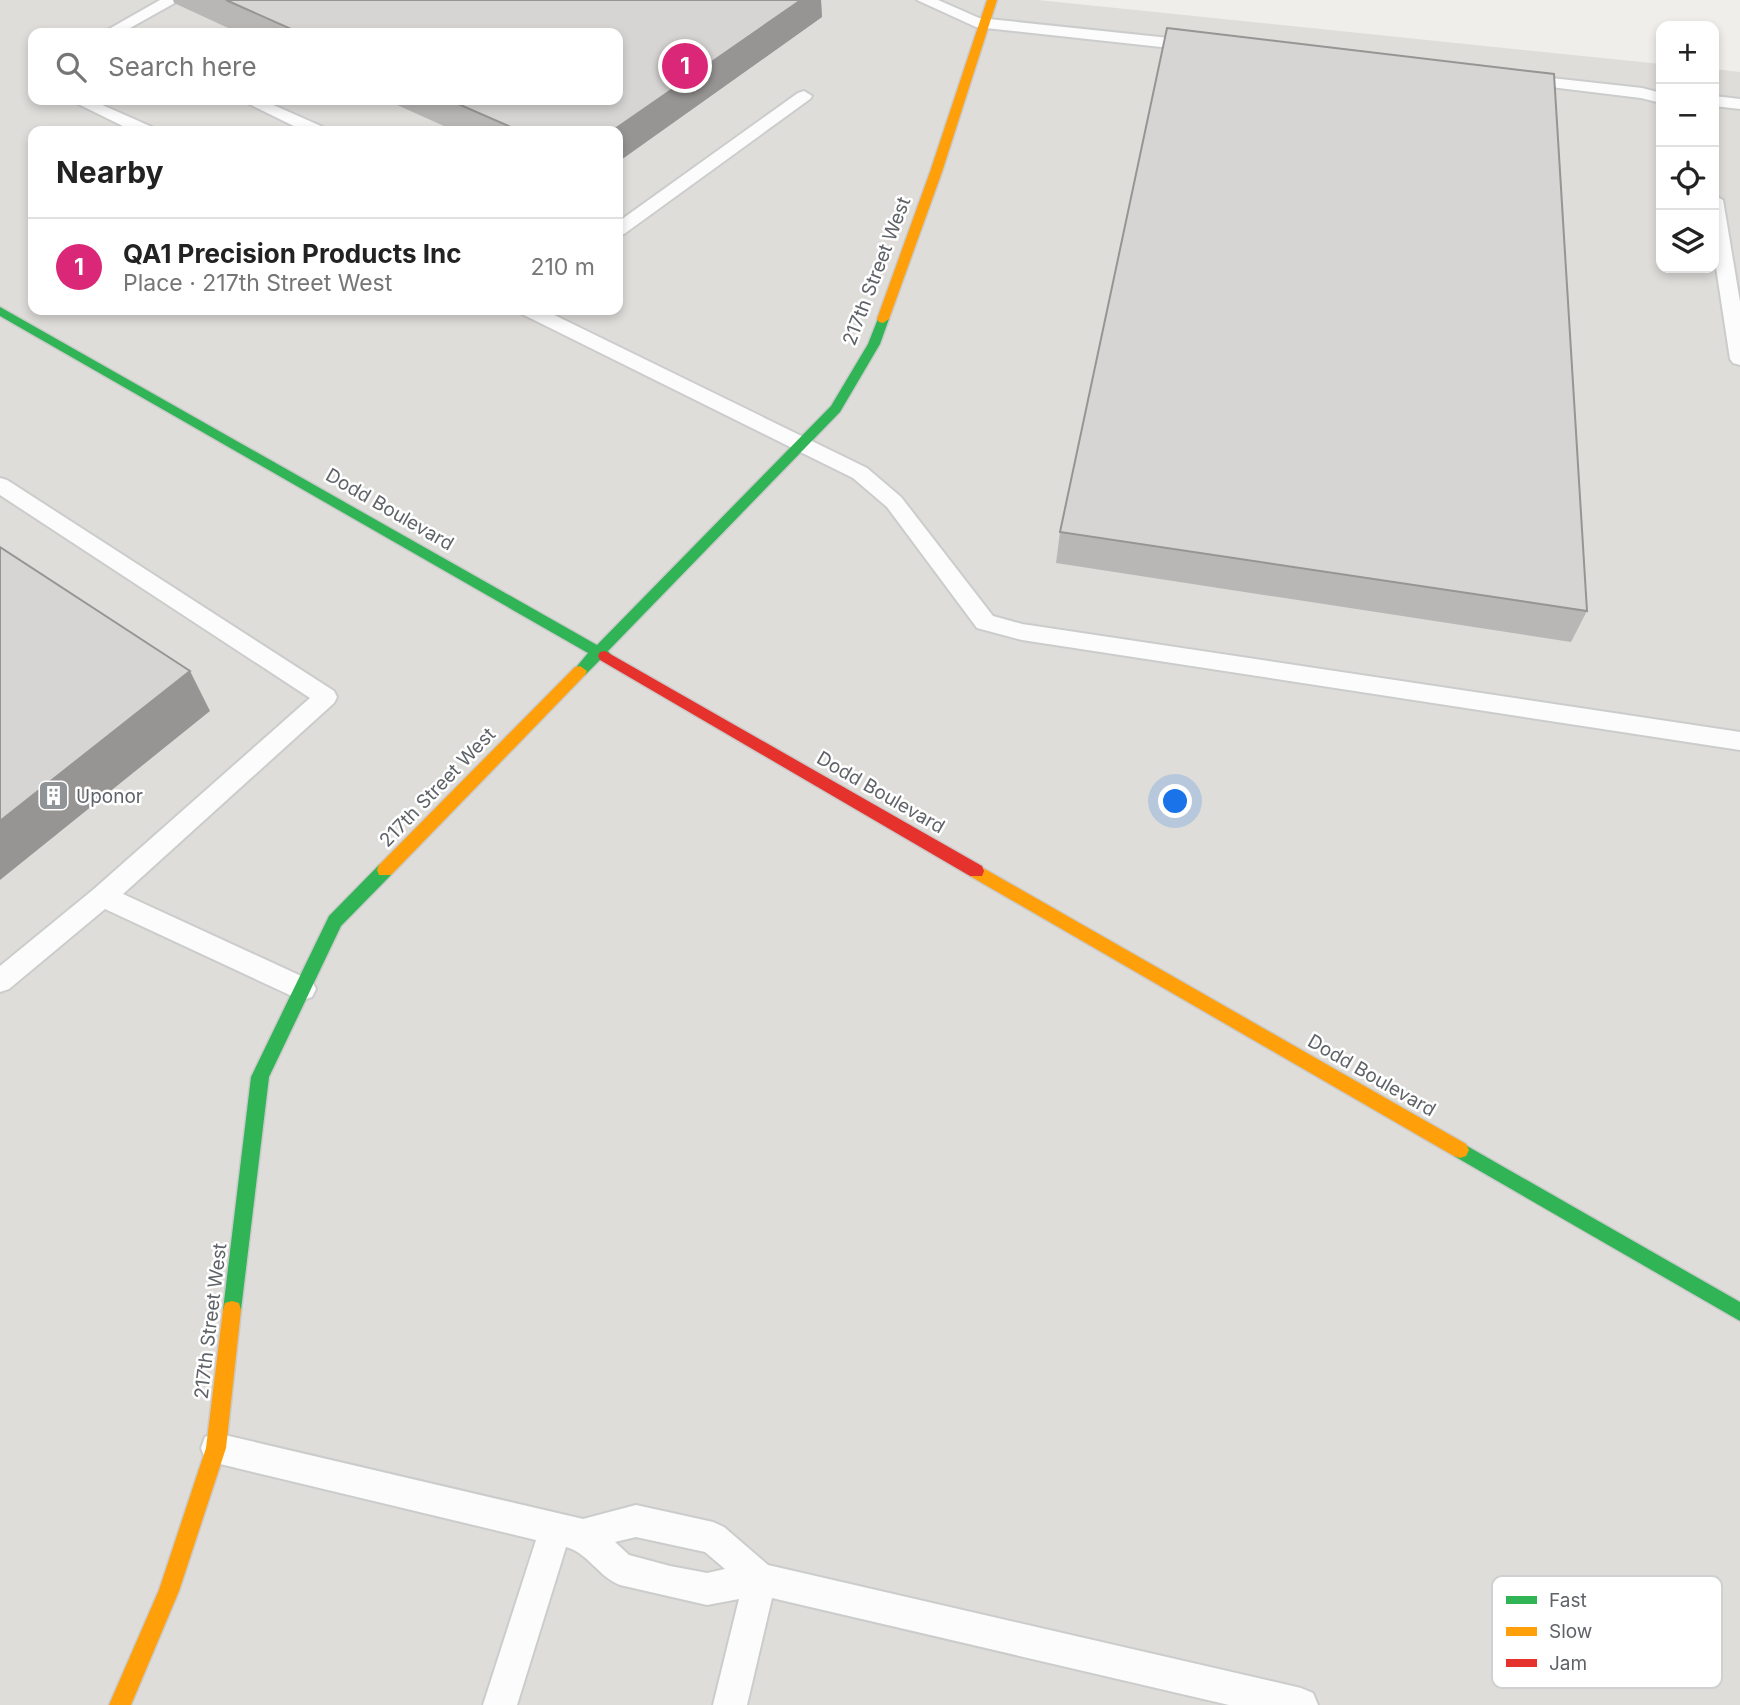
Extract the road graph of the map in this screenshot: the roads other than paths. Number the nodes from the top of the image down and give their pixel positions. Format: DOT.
graph roads {
  1 [pos="172,0"];
  2 [pos="925,0"];
  3 [pos="992,0"];
  4 [pos="985,23"];
  5 [pos="119,28"];
  6 [pos="1218,48"];
  7 [pos="1505,78"];
  8 [pos="804,96"];
  9 [pos="1656,96"];
  10 [pos="1719,102"];
  11 [pos="1740,104"];
  12 [pos="89,105"];
  13 [pos="260,105"];
  14 [pos="135,126"];
  15 [pos="306,126"];
  16 [pos="1716,210"];
  17 [pos="623,226"];
  18 [pos="0,311"];
  19 [pos="539,315"];
  20 [pos="1740,359"];
  21 [pos="802,446"];
  22 [pos="0,485"];
  23 [pos="599,653"];
  24 [pos="1740,741"];
  25 [pos="103,895"];
  26 [pos="0,981"];
  27 [pos="303,989"];
  28 [pos="1740,1312"];
  29 [pos="216,1448"];
  30 [pos="569,1532"];
  31 [pos="760,1579"];
  32 [pos="120,1705"];
  33 [pos="500,1705"];
  34 [pos="730,1705"];
  35 [pos="1301,1705"];
  1 -- 5 [label="lane"];
  2 -- 4 [label="lane"];
  3 -- 4 [label="street, 217th Street West"];
  4 -- 6 [label="lane"];
  4 -- 21 [label="street, 217th Street West"];
  7 -- 9 [label="lane"];
  8 -- 17 [label="lane"];
  10 -- 11 [label="lane"];
  12 -- 14 [label="lane"];
  13 -- 15 [label="lane"];
  16 -- 20 [label="lane"];
  18 -- 23 [label="street, Dodd Boulevard"];
  19 -- 21 [label="lane"];
  21 -- 23 [label="street, 217th Street West"];
  21 -- 24 [label="lane"];
  22 -- 25 [label="lane"];
  23 -- 27 [label="street, 217th Street West"];
  23 -- 28 [label="street, Dodd Boulevard"];
  25 -- 26 [label="lane"];
  25 -- 27 [label="lane"];
  27 -- 29 [label="street, 217th Street West"];
  29 -- 30 [label="lane"];
  29 -- 32 [label="street, 217th Street West"];
  30 -- 31 [label="lane"];
  30 -- 31 [label="lane"];
  30 -- 33 [label="lane"];
  31 -- 34 [label="lane"];
  31 -- 35 [label="lane"];
}
